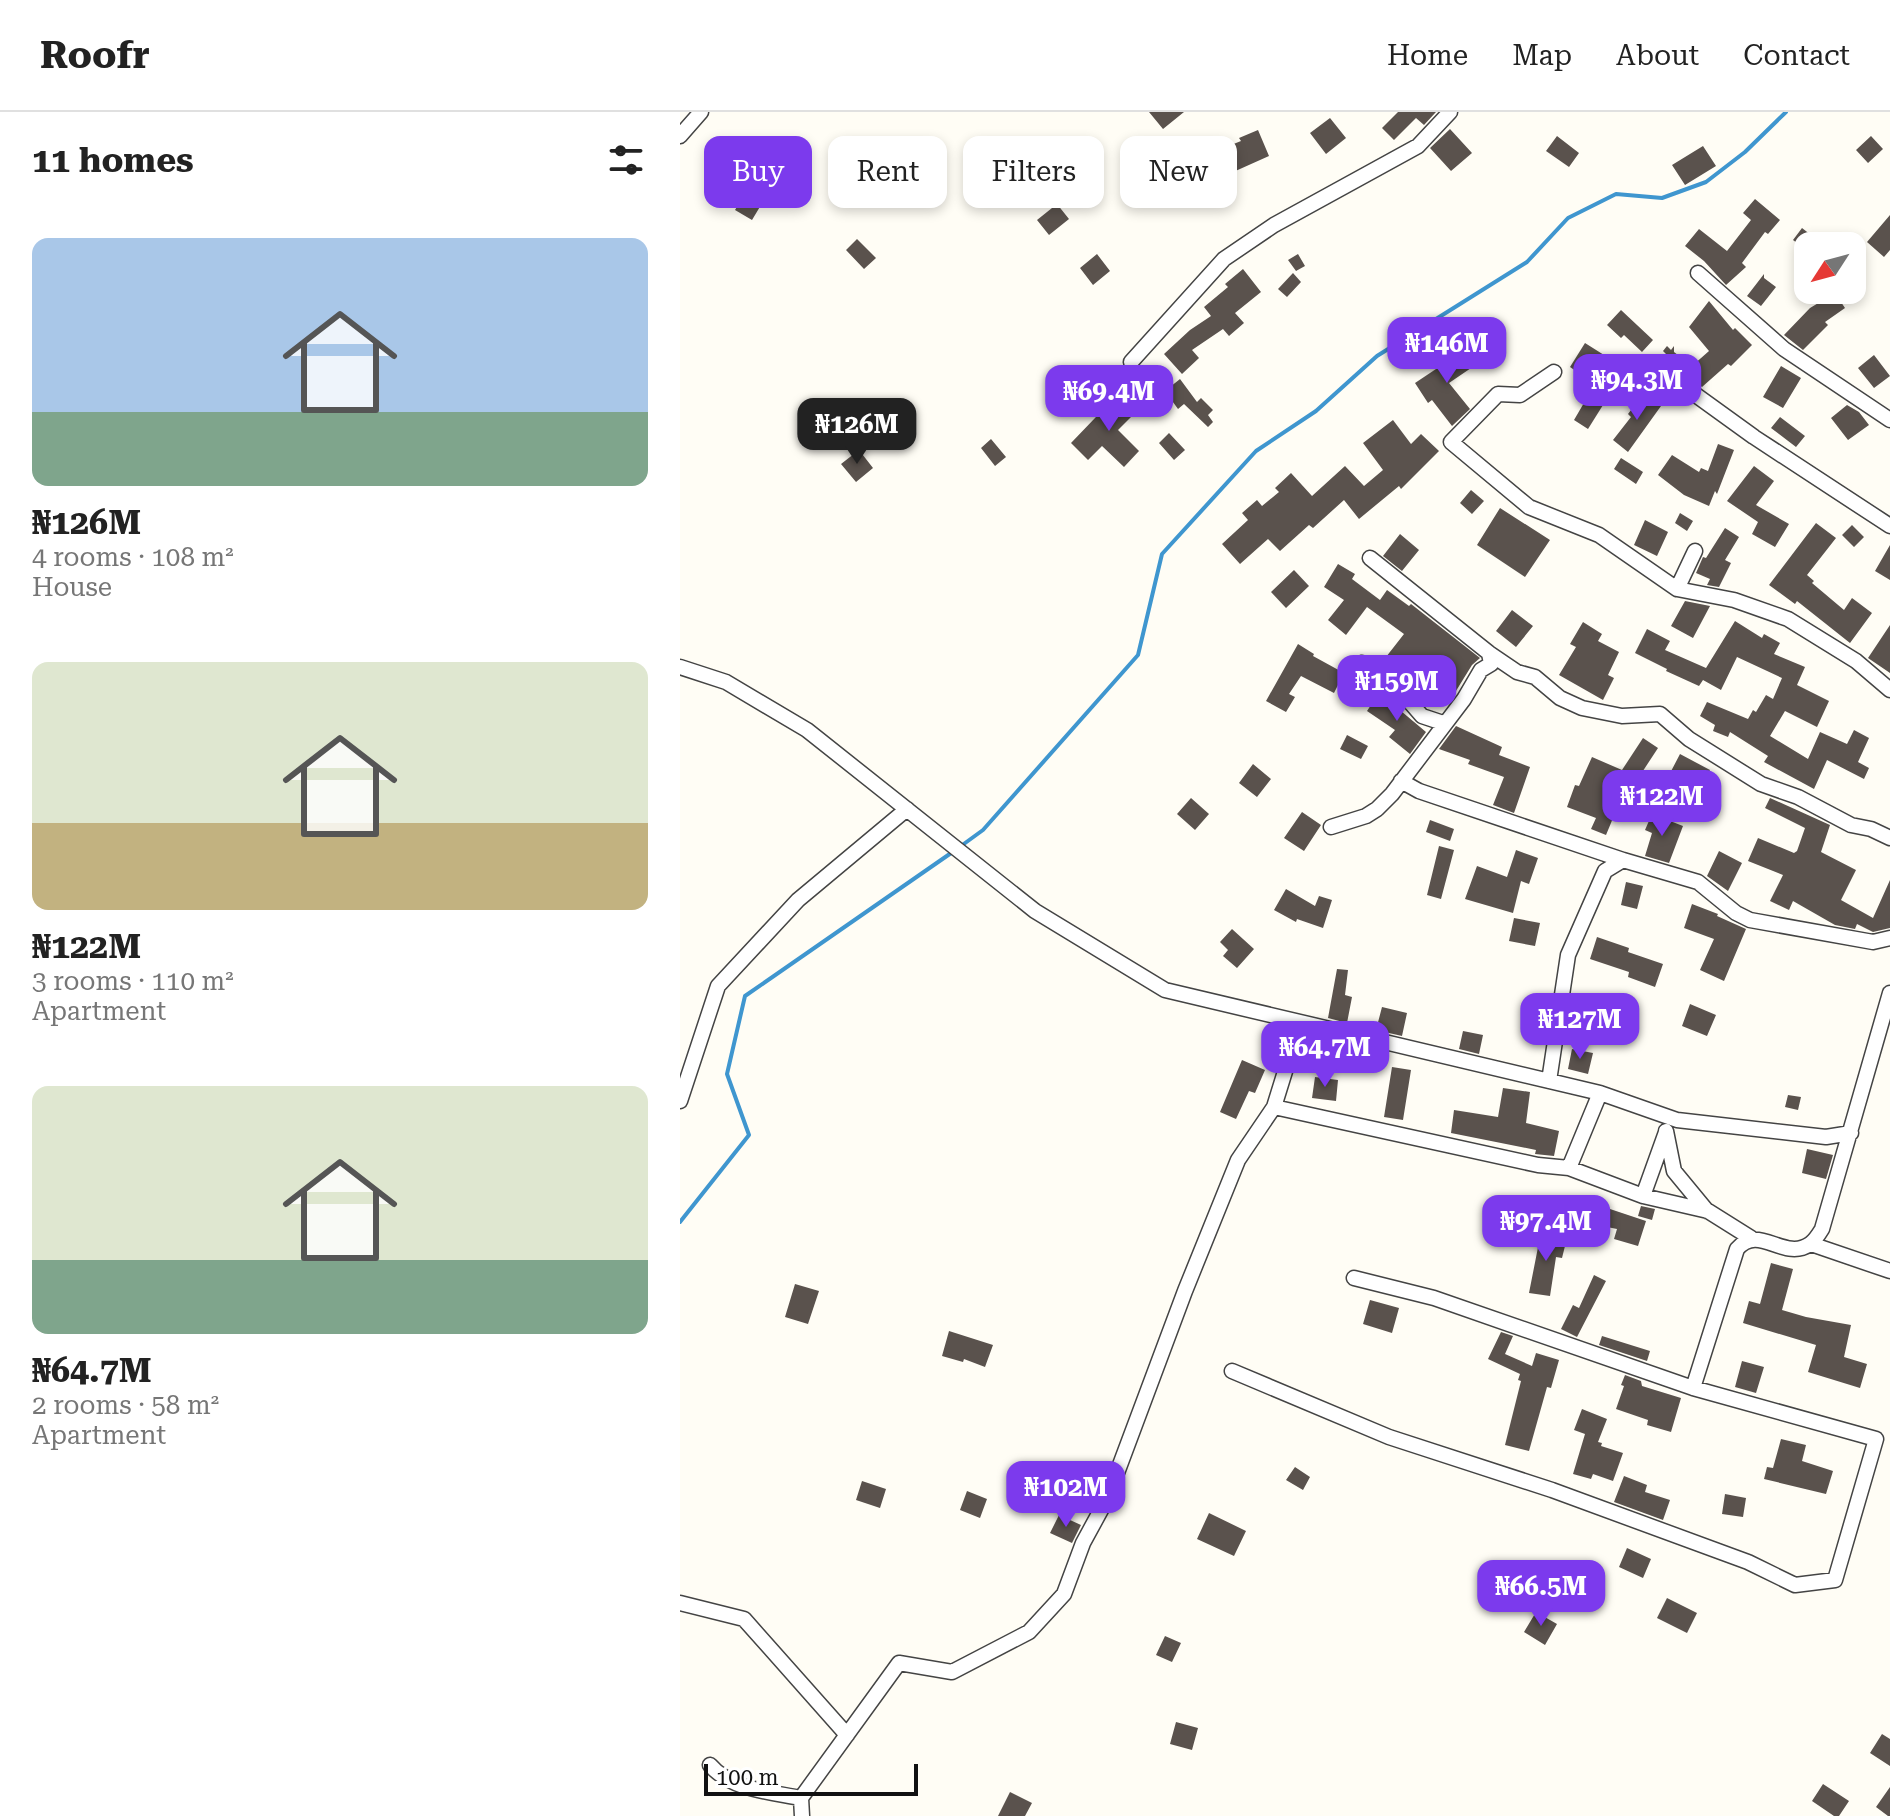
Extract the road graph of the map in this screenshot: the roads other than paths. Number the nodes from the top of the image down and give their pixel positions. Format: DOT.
graph roads {
  1 [pos="701,112"];
  2 [pos="1450,112"];
  3 [pos="680,136"];
  4 [pos="1698,273"];
  5 [pos="1131,362"];
  6 [pos="1554,372"];
  7 [pos="1682,385"];
  8 [pos="1890,420"];
  9 [pos="1890,526"];
  10 [pos="1695,551"];
  11 [pos="1370,558"];
  12 [pos="1677,589"];
  13 [pos="1489,653"];
  14 [pos="1362,663"];
  15 [pos="680,667"];
  16 [pos="1890,690"];
  17 [pos="1443,723"];
  18 [pos="1401,781"];
  19 [pos="907,809"];
  20 [pos="1331,827"];
  21 [pos="1890,838"];
  22 [pos="1623,860"];
  23 [pos="1890,938"];
  24 [pos="1890,993"];
  25 [pos="1322,1028"];
  26 [pos="1549,1081"];
  27 [pos="1600,1093"];
  28 [pos="680,1101"];
  29 [pos="1274,1107"];
  30 [pos="1677,1120"];
  31 [pos="1666,1131"];
  32 [pos="1851,1133"];
  33 [pos="1826,1137"];
  34 [pos="1844,1153"];
  35 [pos="1569,1168"];
  36 [pos="1643,1196"];
  37 [pos="1708,1211"];
  38 [pos="1751,1238"];
  39 [pos="1811,1244"];
  40 [pos="1890,1271"];
  41 [pos="1354,1278"];
  42 [pos="1232,1371"];
  43 [pos="1693,1388"];
  44 [pos="680,1603"];
  45 [pos="847,1735"];
  46 [pos="710,1765"];
  47 [pos="801,1798"];
  48 [pos="802,1816"];
  1 -- 3 [label="street"];
  2 -- 5 [label="street"];
  4 -- 8 [label="street"];
  6 -- 12 [label="street"];
  7 -- 9 [label="street"];
  10 -- 12 [label="street"];
  11 -- 13 [label="street"];
  12 -- 16 [label="street"];
  13 -- 17 [label="street"];
  13 -- 21 [label="street"];
  14 -- 17 [label="street"];
  15 -- 19 [label="street"];
  17 -- 18 [label="street"];
  18 -- 20 [label="street"];
  18 -- 22 [label="street"];
  19 -- 25 [label="street"];
  19 -- 28 [label="street"];
  22 -- 23 [label="street"];
  22 -- 26 [label="street"];
  24 -- 32 [label="street"];
  25 -- 26 [label="street"];
  25 -- 29 [label="street"];
  26 -- 27 [label="street"];
  27 -- 30 [label="street"];
  27 -- 35 [label="street"];
  29 -- 35 [label="street"];
  29 -- 45 [label="street"];
  30 -- 31 [label="street"];
  30 -- 33 [label="street"];
  31 -- 36 [label="street"];
  31 -- 37 [label="street"];
  32 -- 33 [label="street"];
  32 -- 34 [label="street"];
  33 -- 34 [label="street"];
  34 -- 39 [label="street"];
  35 -- 36 [label="street"];
  36 -- 37 [label="street"];
  37 -- 38 [label="street"];
  38 -- 39 [label="street"];
  38 -- 43 [label="street"];
  39 -- 40 [label="street"];
  41 -- 43 [label="street"];
  42 -- 43 [label="street"];
  44 -- 45 [label="street"];
  45 -- 47 [label="street"];
  46 -- 47 [label="street"];
  47 -- 48 [label="street"];
}
